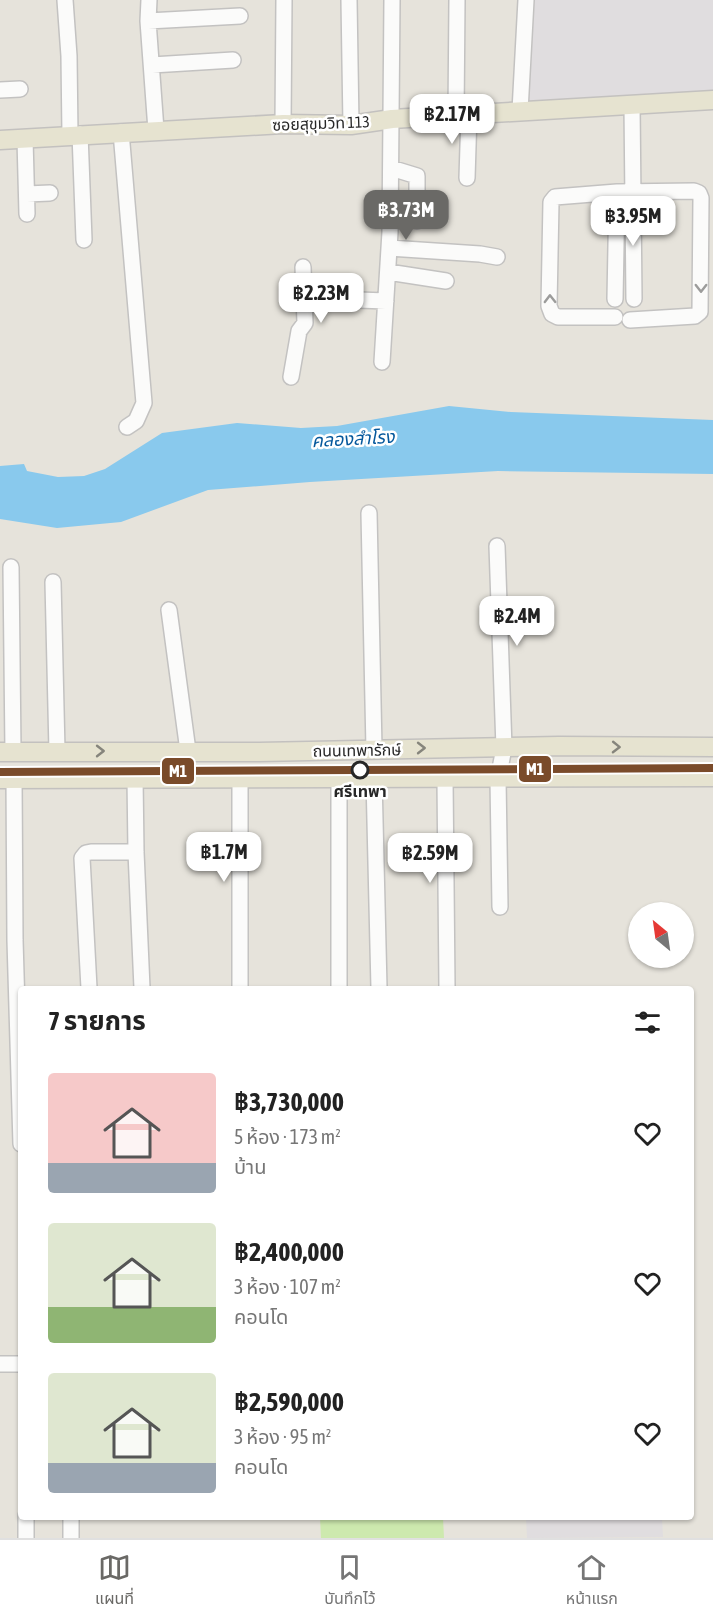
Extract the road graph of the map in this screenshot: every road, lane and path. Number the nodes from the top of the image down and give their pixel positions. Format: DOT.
graph roads {
  1 [pos="65,0"];
  2 [pos="149,0"];
  3 [pos="284,0"];
  4 [pos="349,0"];
  5 [pos="392,0"];
  6 [pos="458,0"];
  7 [pos="526,0"];
  8 [pos="240,16"];
  9 [pos="148,21"];
  10 [pos="233,60"];
  11 [pos="152,65"];
  12 [pos="20,89"];
  13 [pos="0,90"];
  14 [pos="713,100"];
  15 [pos="632,105"];
  16 [pos="520,111"];
  17 [pos="463,114"];
  18 [pos="392,119"];
  19 [pos="283,124"];
  20 [pos="351,125"];
  21 [pos="156,130"];
  22 [pos="121,132"];
  23 [pos="75,135"];
  24 [pos="25,138"];
  25 [pos="0,140"];
  26 [pos="391,168"];
  27 [pos="467,178"];
  28 [pos="617,192"];
  29 [pos="633,192"];
  30 [pos="50,193"];
  31 [pos="27,194"];
  32 [pos="27,214"];
  33 [pos="417,221"];
  34 [pos="84,240"];
  35 [pos="389,248"];
  36 [pos="497,257"];
  37 [pos="303,267"];
  38 [pos="388,272"];
  39 [pos="446,281"];
  40 [pos="304,298"];
  41 [pos="615,299"];
  42 [pos="634,299"];
  43 [pos="386,301"];
  44 [pos="615,317"];
  45 [pos="630,320"];
  46 [pos="382,362"];
  47 [pos="291,377"];
  48 [pos="127,427"];
  49 [pos="369,513"];
  50 [pos="496,546"];
  51 [pos="11,567"];
  52 [pos="53,582"];
  53 [pos="169,610"];
  54 [pos="713,747"];
  55 [pos="504,748"];
  56 [pos="374,749"];
  57 [pos="57,751"];
  58 [pos="188,751"];
  59 [pos="6,752"];
  60 [pos="713,777"];
  61 [pos="135,778"];
  62 [pos="240,778"];
  63 [pos="339,778"];
  64 [pos="7,779"];
  65 [pos="374,779"];
  66 [pos="446,779"];
  67 [pos="498,779"];
  68 [pos="136,852"];
  69 [pos="500,907"];
  70 [pos="89,986"];
  71 [pos="142,986"];
  72 [pos="240,986"];
  73 [pos="339,986"];
  74 [pos="379,986"];
  75 [pos="447,986"];
  76 [pos="18,1042"];
  77 [pos="0,1364"];
  78 [pos="18,1364"];
  79 [pos="26,1520"];
  80 [pos="71,1520"];
  81 [pos="26,1538"];
  82 [pos="71,1538"];
  1 -- 23 [label="street"];
  2 -- 9 [label="street"];
  3 -- 19 [label="street"];
  4 -- 20 [label="street"];
  5 -- 18 [label="street"];
  6 -- 17 [label="street"];
  7 -- 16 [label="street"];
  8 -- 9 [label="street"];
  9 -- 11 [label="street"];
  10 -- 11 [label="street"];
  11 -- 21 [label="street"];
  12 -- 13 [label="street"];
  14 -- 15 [label="main road, ซอยสุขุมวิท 113"];
  15 -- 16 [label="main road, ซอยสุขุมวิท 113"];
  15 -- 29 [label="street"];
  16 -- 17 [label="main road, ซอยสุขุมวิท 113"];
  17 -- 18 [label="main road, ซอยสุขุมวิท 113"];
  17 -- 27 [label="street"];
  18 -- 20 [label="main road, ซอยสุขุมวิท 113"];
  18 -- 26 [label="street"];
  19 -- 20 [label="main road, ซอยสุขุมวิท 113"];
  19 -- 21 [label="main road, ซอยสุขุมวิท 113"];
  21 -- 22 [label="main road, ซอยสุขุมวิท 113"];
  22 -- 23 [label="main road, ซอยสุขุมวิท 113"];
  22 -- 48 [label="street"];
  23 -- 24 [label="main road, ซอยสุขุมวิท 113"];
  23 -- 34 [label="street"];
  24 -- 25 [label="main road, ซอยสุขุมวิท 113"];
  24 -- 31 [label="street"];
  26 -- 33 [label="street"];
  26 -- 35 [label="street"];
  28 -- 29 [label="street"];
  28 -- 41 [label="street"];
  44 -- 28 [label="street, one-way"];
  29 -- 42 [label="street"];
  29 -- 45 [label="street, one-way"];
  30 -- 31 [label="street"];
  31 -- 32 [label="street"];
  35 -- 36 [label="street"];
  35 -- 38 [label="street"];
  37 -- 40 [label="street"];
  38 -- 39 [label="street"];
  38 -- 43 [label="street"];
  40 -- 43 [label="street"];
  40 -- 47 [label="street"];
  41 -- 42 [label="street"];
  41 -- 44 [label="street"];
  42 -- 45 [label="street"];
  43 -- 46 [label="street"];
  44 -- 45 [label="street"];
  49 -- 56 [label="street"];
  50 -- 55 [label="street"];
  51 -- 59 [label="street"];
  52 -- 57 [label="street"];
  53 -- 58 [label="street"];
  55 -- 54 [label="main road, ถนนเทพารักษ์, one-way"];
  56 -- 55 [label="main road, ถนนเทพารักษ์, one-way"];
  55 -- 67 [label="street"];
  56 -- 58 [label="main road, ถนนเทพารักษ์"];
  57 -- 58 [label="main road, ถนนเทพารักษ์, one-way"];
  57 -- 59 [label="main road, ถนนเทพารักษ์"];
  60 -- 67 [label="main road, ถนนเทพารักษ์"];
  61 -- 62 [label="main road, ถนนเทพารักษ์"];
  61 -- 64 [label="main road, ถนนเทพารักษ์"];
  61 -- 68 [label="street"];
  62 -- 63 [label="main road, ถนนเทพารักษ์"];
  62 -- 72 [label="street"];
  63 -- 65 [label="main road, ถนนเทพารักษ์"];
  63 -- 73 [label="street"];
  64 -- 76 [label="street"];
  65 -- 66 [label="main road, ถนนเทพารักษ์"];
  65 -- 74 [label="street"];
  66 -- 67 [label="main road, ถนนเทพารักษ์"];
  66 -- 75 [label="street"];
  67 -- 69 [label="street"];
  68 -- 70 [label="street"];
  68 -- 71 [label="street"];
  77 -- 78 [label="street"];
  79 -- 81 [label="street"];
  80 -- 82 [label="street"];
}
